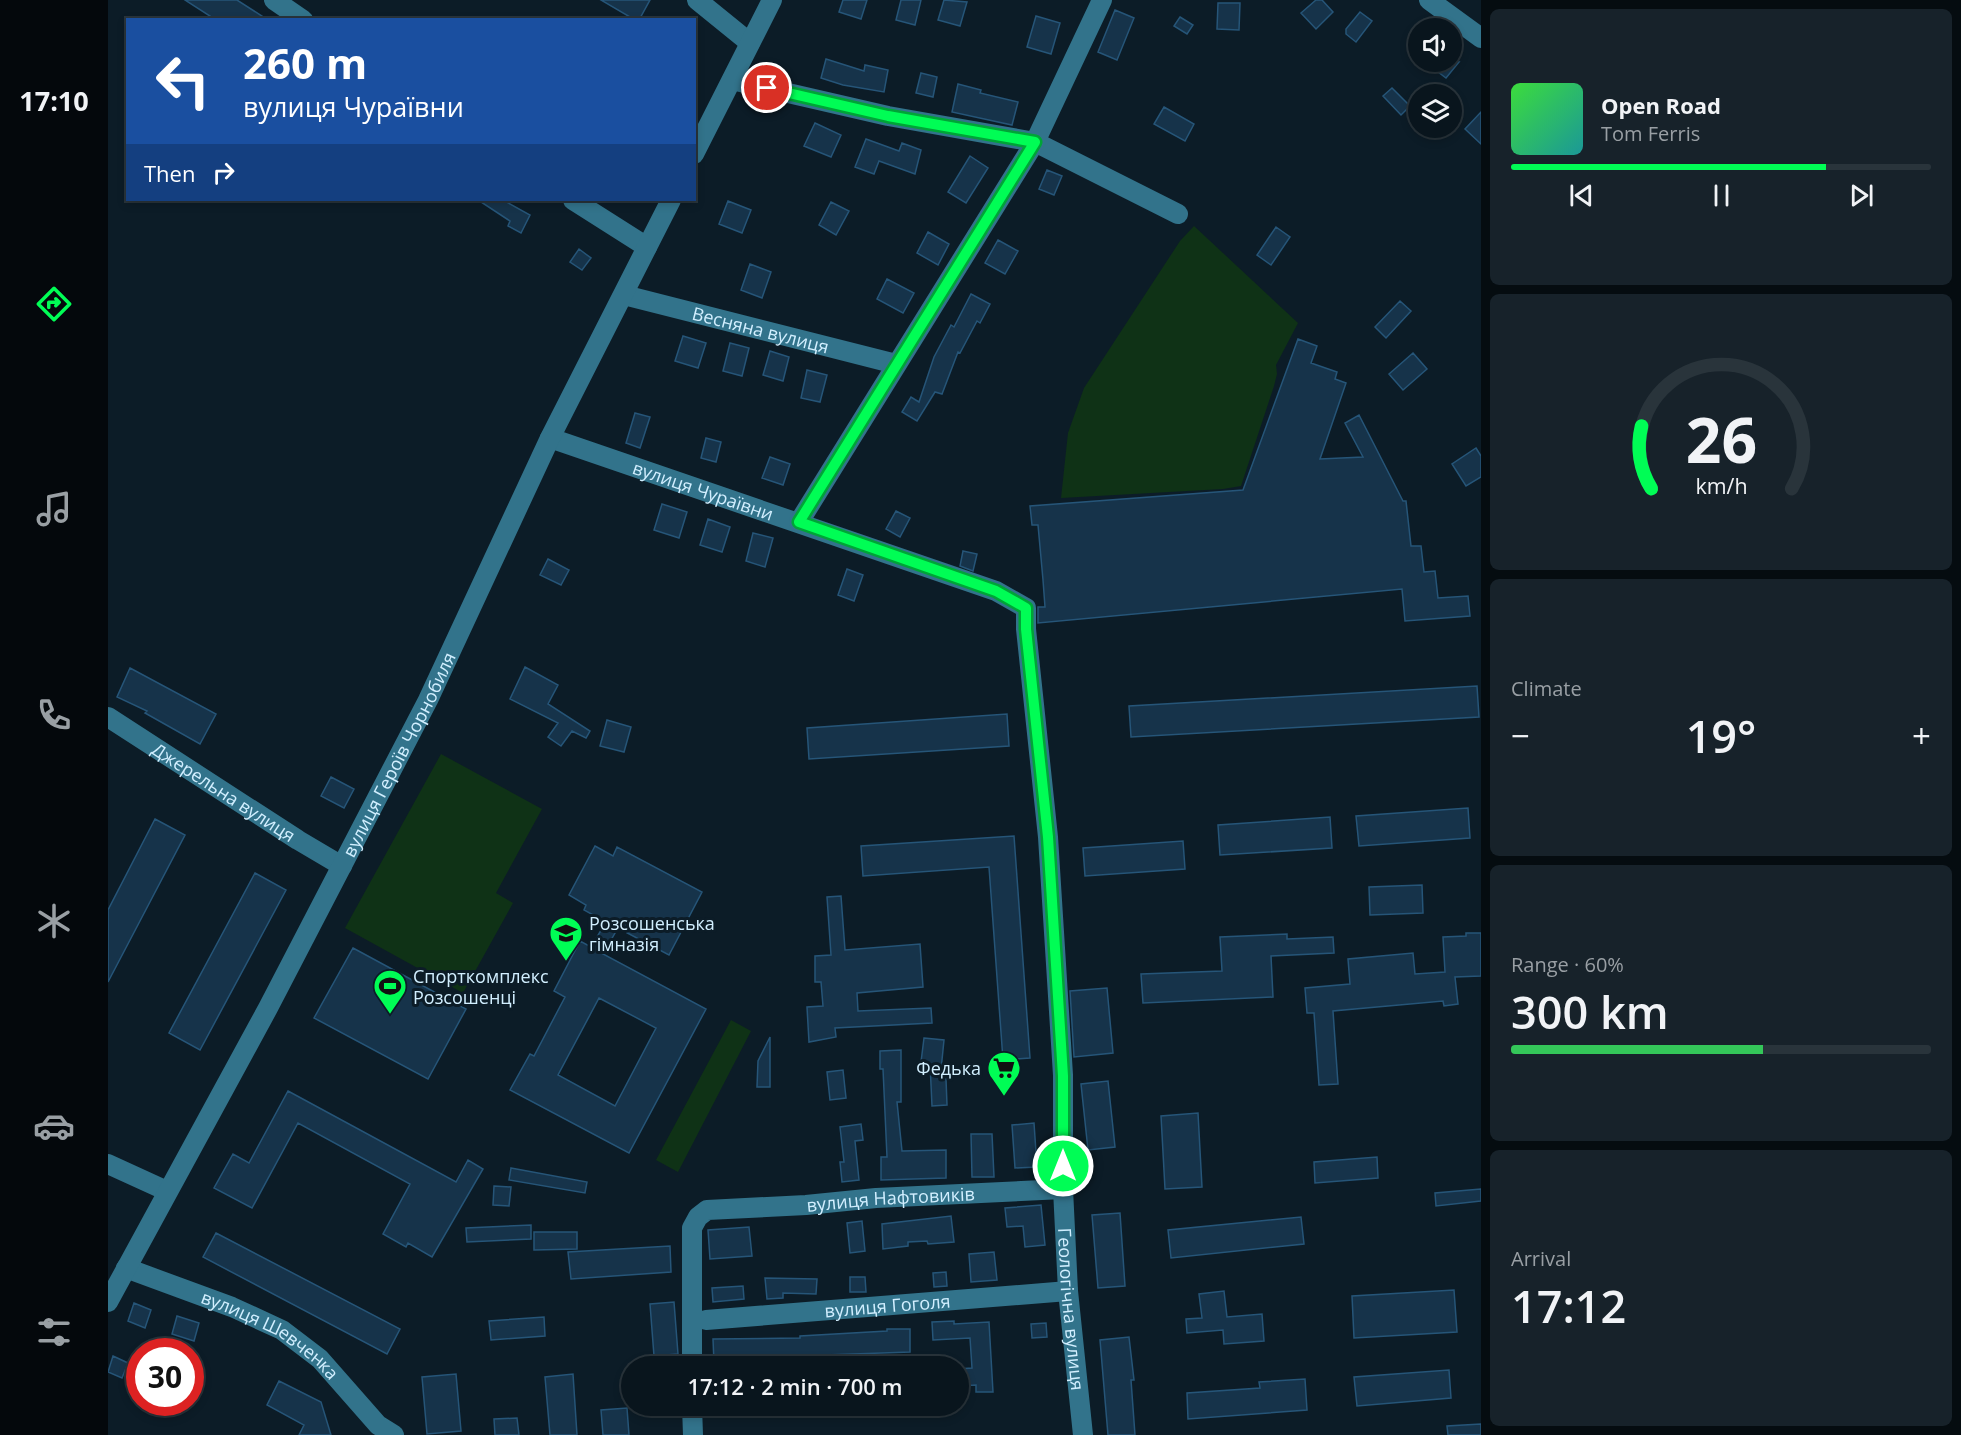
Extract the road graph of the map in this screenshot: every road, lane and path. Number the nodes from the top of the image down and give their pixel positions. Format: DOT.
graph roads {
  1 [pos="274,0"];
  2 [pos="697,0"];
  3 [pos="772,0"];
  4 [pos="1102,0"];
  5 [pos="1429,0"];
  6 [pos="300,18"];
  7 [pos="1481,38"];
  8 [pos="750,43"];
  9 [pos="732,80"];
  10 [pos="1035,142"];
  11 [pos="696,150"];
  12 [pos="575,201"];
  13 [pos="670,201"];
  14 [pos="1178,214"];
  15 [pos="647,247"];
  16 [pos="624,295"];
  17 [pos="896,363"];
  18 [pos="550,438"];
  19 [pos="799,522"];
  20 [pos="1026,608"];
  21 [pos="108,717"];
  22 [pos="342,866"];
  23 [pos="108,1164"];
  24 [pos="1063,1189"];
  25 [pos="167,1191"];
  26 [pos="126,1268"];
  27 [pos="1068,1291"];
  28 [pos="108,1302"];
  29 [pos="706,1320"];
  30 [pos="692,1356"];
  31 [pos="692,1416"];
  32 [pos="394,1435"];
  33 [pos="693,1435"];
  34 [pos="1083,1435"];
  1 -- 6 [label="street"];
  2 -- 8 [label="street"];
  3 -- 8 [label="street"];
  4 -- 10 [label="street"];
  5 -- 7 [label="street"];
  8 -- 9 [label="street"];
  9 -- 10 [label="street"];
  9 -- 11 [label="street"];
  10 -- 14 [label="street"];
  10 -- 17 [label="street"];
  12 -- 15 [label="street"];
  13 -- 15 [label="street, вулиця Героїв Чорнобиля"];
  15 -- 16 [label="street, вулиця Героїв Чорнобиля"];
  16 -- 17 [label="street, Весняна вулиця"];
  16 -- 18 [label="street, вулиця Героїв Чорнобиля"];
  17 -- 19 [label="street"];
  18 -- 19 [label="street, вулиця Чураївни"];
  18 -- 22 [label="street, вулиця Героїв Чорнобиля"];
  19 -- 20 [label="street, вулиця Чураївни"];
  20 -- 24 [label="street, Геологічна вулиця"];
  21 -- 22 [label="street, Джерельна вулиця"];
  22 -- 25 [label="street, вулиця Героїв Чорнобиля"];
  23 -- 25 [label="street"];
  24 -- 27 [label="street, Геологічна вулиця"];
  24 -- 30 [label="street, вулиця Нафтовиків"];
  25 -- 26 [label="street, вулиця Героїв Чорнобиля"];
  26 -- 28 [label="street, вулиця Героїв Чорнобиля"];
  26 -- 32 [label="street, вулиця Шевченка"];
  27 -- 29 [label="street, вулиця Гоголя"];
  27 -- 34 [label="street, Геологічна вулиця"];
  31 -- 33 [label="street"];
}
